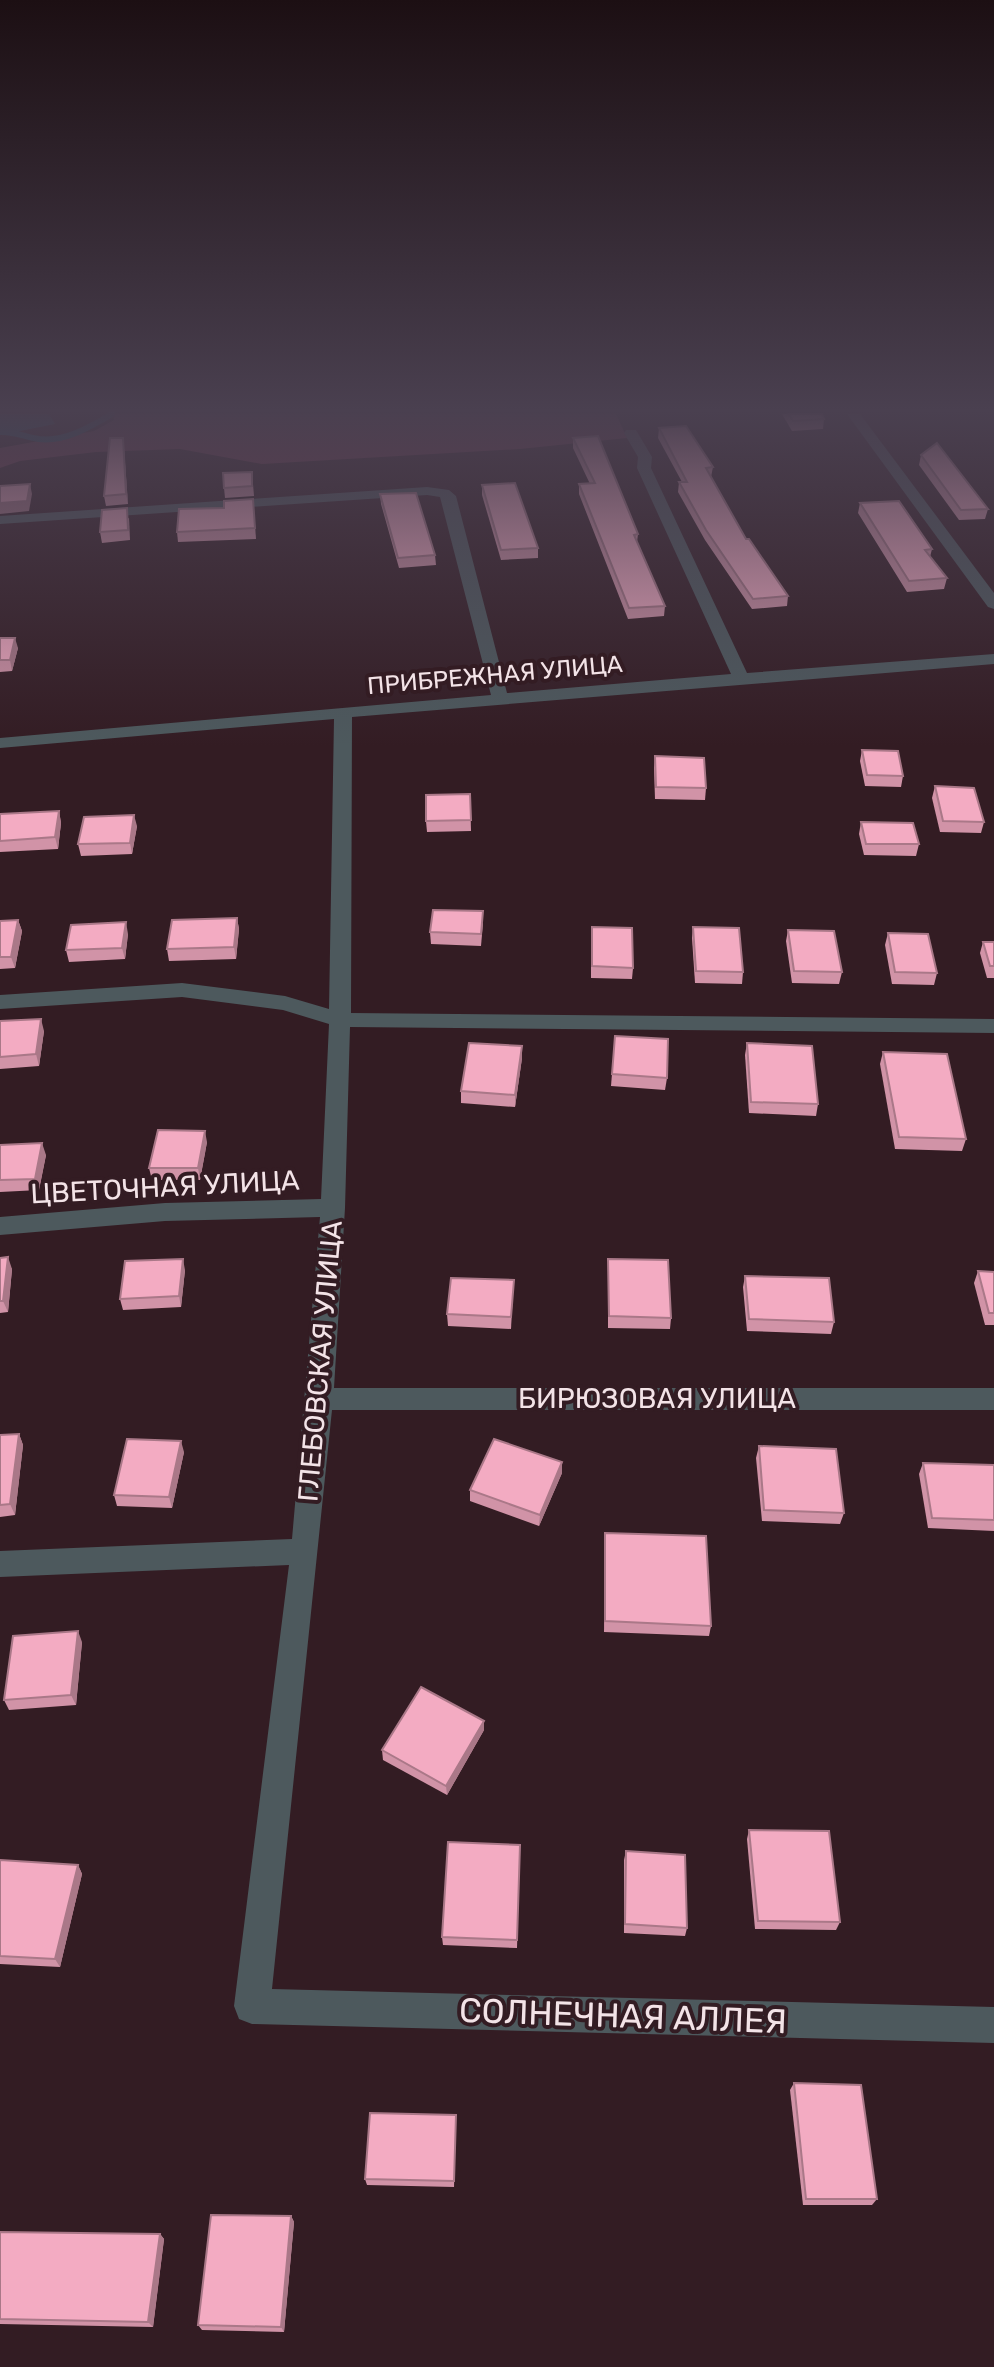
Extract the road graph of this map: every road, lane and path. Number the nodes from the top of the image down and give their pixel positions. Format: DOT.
graph roads {
  1 [pos="456,524"];
  2 [pos="670,524"];
  3 [pos="935,524"];
  4 [pos="994,604"];
  5 [pos="994,659"];
  6 [pos="741,678"];
  7 [pos="500,698"];
  8 [pos="343,713"];
  9 [pos="0,743"];
  10 [pos="0,1002"];
  11 [pos="339,1020"];
  12 [pos="994,1026"];
  13 [pos="333,1208"];
  14 [pos="0,1226"];
  15 [pos="319,1399"];
  16 [pos="994,1399"];
  17 [pos="304,1551"];
  18 [pos="0,1564"];
  19 [pos="252,2006"];
  20 [pos="994,2025"];
  1 -- 7 [label="street"];
  2 -- 6 [label="street"];
  3 -- 4 [label="street"];
  5 -- 6 [label="street, ПРИБРЕЖНАЯ УЛИЦА"];
  6 -- 7 [label="street, ПРИБРЕЖНАЯ УЛИЦА"];
  7 -- 8 [label="street, ПРИБРЕЖНАЯ УЛИЦА"];
  8 -- 9 [label="street, ПРИБРЕЖНАЯ УЛИЦА"];
  8 -- 11 [label="street, ГЛЕБОВСКАЯ УЛИЦА"];
  10 -- 11 [label="street"];
  11 -- 12 [label="street"];
  11 -- 13 [label="street, ГЛЕБОВСКАЯ УЛИЦА"];
  13 -- 14 [label="street, ЦВЕТОЧНАЯ УЛИЦА"];
  13 -- 15 [label="street, ГЛЕБОВСКАЯ УЛИЦА"];
  15 -- 16 [label="street, БИРЮЗОВАЯ УЛИЦА"];
  15 -- 17 [label="street, ГЛЕБОВСКАЯ УЛИЦА"];
  17 -- 18 [label="street"];
  17 -- 19 [label="street, ГЛЕБОВСКАЯ УЛИЦА"];
  19 -- 20 [label="street, СОЛНЕЧНАЯ АЛЛЕЯ"];
}
